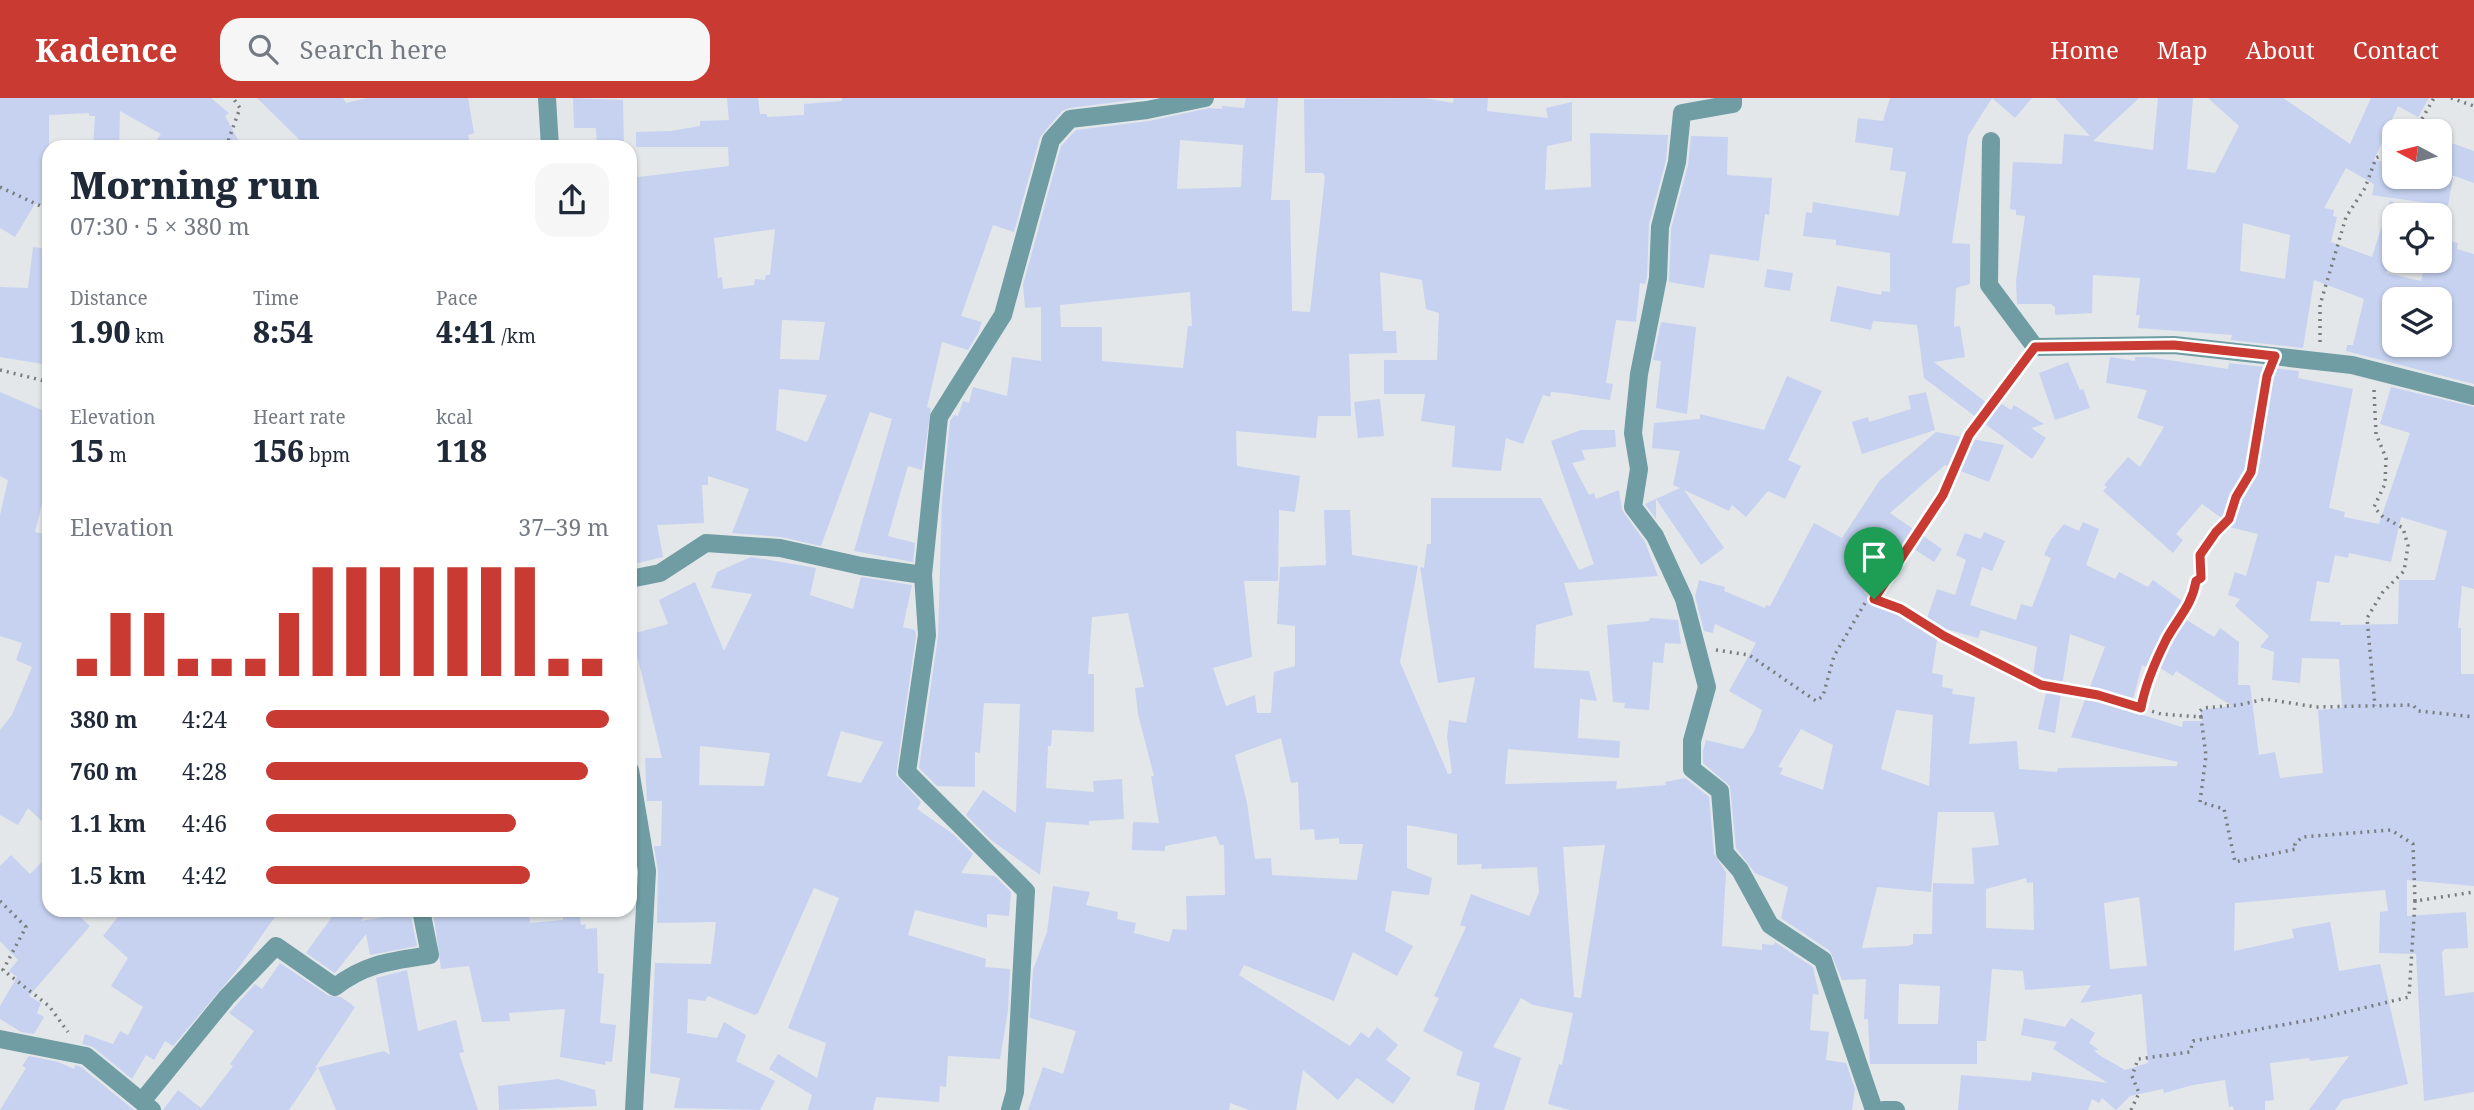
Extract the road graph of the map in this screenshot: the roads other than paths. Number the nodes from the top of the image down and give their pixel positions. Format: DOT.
graph roads {
  1 [pos="547,98"];
  2 [pos="1205,98"];
  3 [pos="1733,98"];
  4 [pos="550,140"];
  5 [pos="1991,141"];
  6 [pos="2474,396"];
  7 [pos="923,575"];
  8 [pos="637,578"];
  9 [pos="637,812"];
  10 [pos="422,917"];
  11 [pos="0,1039"];
  12 [pos="147,1105"];
  13 [pos="634,1110"];
  14 [pos="1010,1110"];
  15 [pos="1874,1110"];
  16 [pos="1883,1110"];
  17 [pos="1896,1110"];
  1 -- 4 [label="street"];
  2 -- 7 [label="street"];
  3 -- 15 [label="street"];
  5 -- 6 [label="street"];
  7 -- 8 [label="street"];
  7 -- 14 [label="street"];
  9 -- 13 [label="street"];
  10 -- 12 [label="street"];
  11 -- 12 [label="street"];
  16 -- 17 [label="street"];
}
